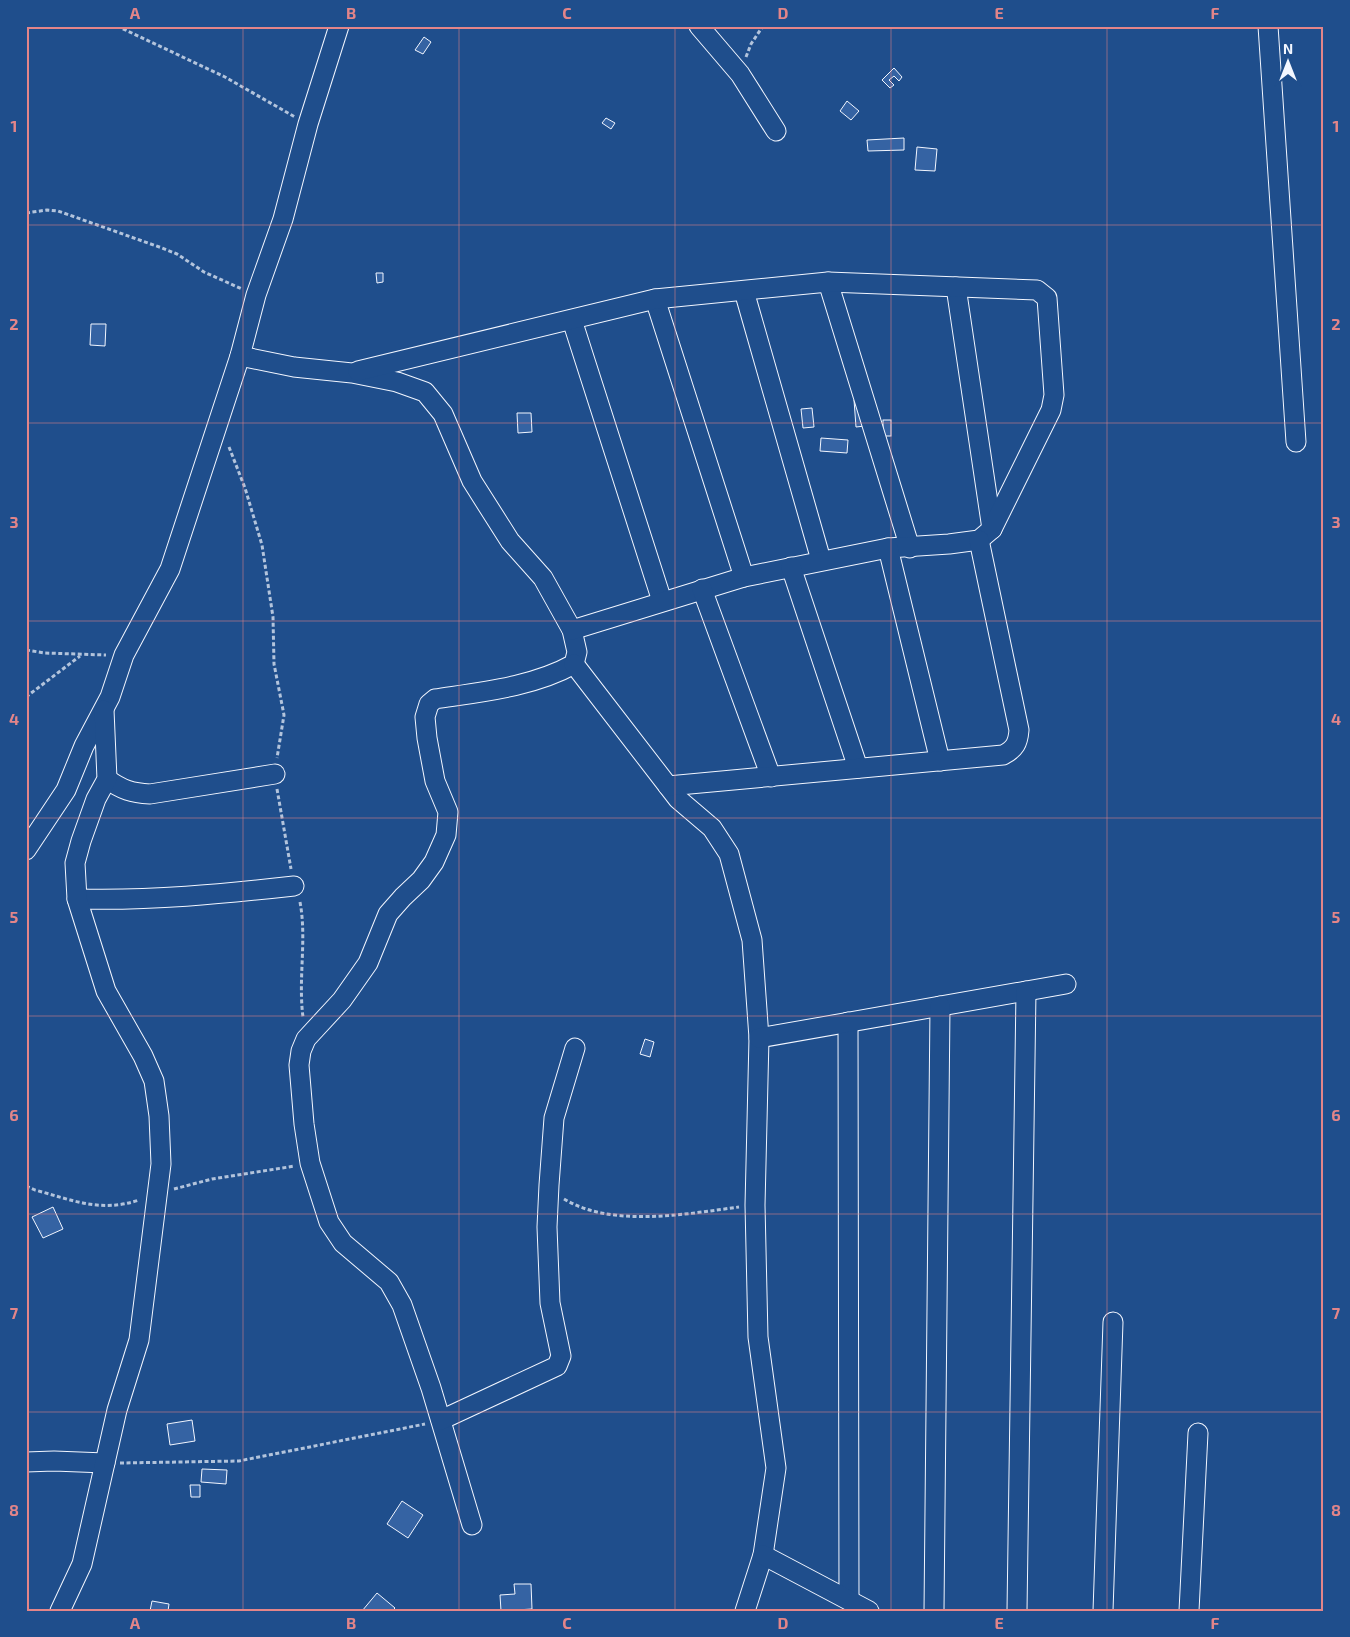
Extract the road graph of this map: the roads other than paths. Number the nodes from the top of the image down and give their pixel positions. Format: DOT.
graph roads {
  1 [pos="340,26"];
  2 [pos="698,26"];
  3 [pos="1268,26"];
  4 [pos="776,131"];
  5 [pos="828,282"];
  6 [pos="956,287"];
  7 [pos="744,291"];
  8 [pos="655,299"];
  9 [pos="572,320"];
  10 [pos="240,356"];
  11 [pos="352,373"];
  12 [pos="1296,442"];
  13 [pos="985,534"];
  14 [pos="888,548"];
  15 [pos="910,548"];
  16 [pos="821,560"];
  17 [pos="791,567"];
  18 [pos="744,577"];
  19 [pos="702,589"];
  20 [pos="662,601"];
  21 [pos="572,630"];
  22 [pos="574,664"];
  23 [pos="104,710"];
  24 [pos="940,761"];
  25 [pos="858,768"];
  26 [pos="275,774"];
  27 [pos="771,777"];
  28 [pos="107,779"];
  29 [pos="668,786"];
  30 [pos="26,850"];
  31 [pos="294,886"];
  32 [pos="77,899"];
  33 [pos="1066,984"];
  34 [pos="1026,991"];
  35 [pos="940,1006"];
  36 [pos="848,1022"];
  37 [pos="759,1038"];
  38 [pos="575,1048"];
  39 [pos="1112,1322"];
  40 [pos="441,1420"];
  41 [pos="1198,1433"];
  42 [pos="26,1462"];
  43 [pos="105,1463"];
  44 [pos="472,1525"];
  45 [pos="763,1555"];
  46 [pos="849,1600"];
  47 [pos="60,1611"];
  48 [pos="745,1611"];
  49 [pos="868,1611"];
  50 [pos="934,1611"];
  51 [pos="1018,1611"];
  52 [pos="1103,1611"];
  53 [pos="1189,1611"];
  1 -- 10 [label="street"];
  2 -- 4 [label="street"];
  3 -- 12 [label="street"];
  5 -- 6 [label="street"];
  5 -- 7 [label="street"];
  5 -- 15 [label="street"];
  6 -- 13 [label="street"];
  6 -- 13 [label="street"];
  7 -- 8 [label="street"];
  7 -- 16 [label="street"];
  8 -- 9 [label="street"];
  8 -- 18 [label="street"];
  9 -- 11 [label="street"];
  9 -- 20 [label="street"];
  10 -- 11 [label="street"];
  10 -- 23 [label="street"];
  11 -- 21 [label="street"];
  13 -- 15 [label="street"];
  13 -- 24 [label="street"];
  14 -- 15 [label="street"];
  14 -- 16 [label="street"];
  14 -- 24 [label="street"];
  16 -- 17 [label="street"];
  17 -- 18 [label="street"];
  17 -- 25 [label="street"];
  18 -- 19 [label="street"];
  19 -- 20 [label="street"];
  19 -- 27 [label="street"];
  20 -- 21 [label="street"];
  21 -- 22 [label="street"];
  22 -- 29 [label="street"];
  22 -- 40 [label="street"];
  23 -- 28 [label="street"];
  23 -- 30 [label="street"];
  24 -- 25 [label="street"];
  25 -- 27 [label="street"];
  26 -- 28 [label="street"];
  27 -- 29 [label="street"];
  28 -- 32 [label="street"];
  29 -- 37 [label="street"];
  31 -- 32 [label="street"];
  32 -- 43 [label="street"];
  33 -- 34 [label="street"];
  34 -- 35 [label="street"];
  34 -- 51 [label="street"];
  35 -- 36 [label="street"];
  35 -- 50 [label="street"];
  36 -- 37 [label="street"];
  36 -- 46 [label="street"];
  37 -- 45 [label="street"];
  38 -- 40 [label="street"];
  39 -- 52 [label="street"];
  40 -- 44 [label="street"];
  41 -- 53 [label="street"];
  42 -- 43 [label="street"];
  43 -- 47 [label="street"];
  45 -- 46 [label="street"];
  45 -- 48 [label="street"];
  46 -- 49 [label="street"];
}
